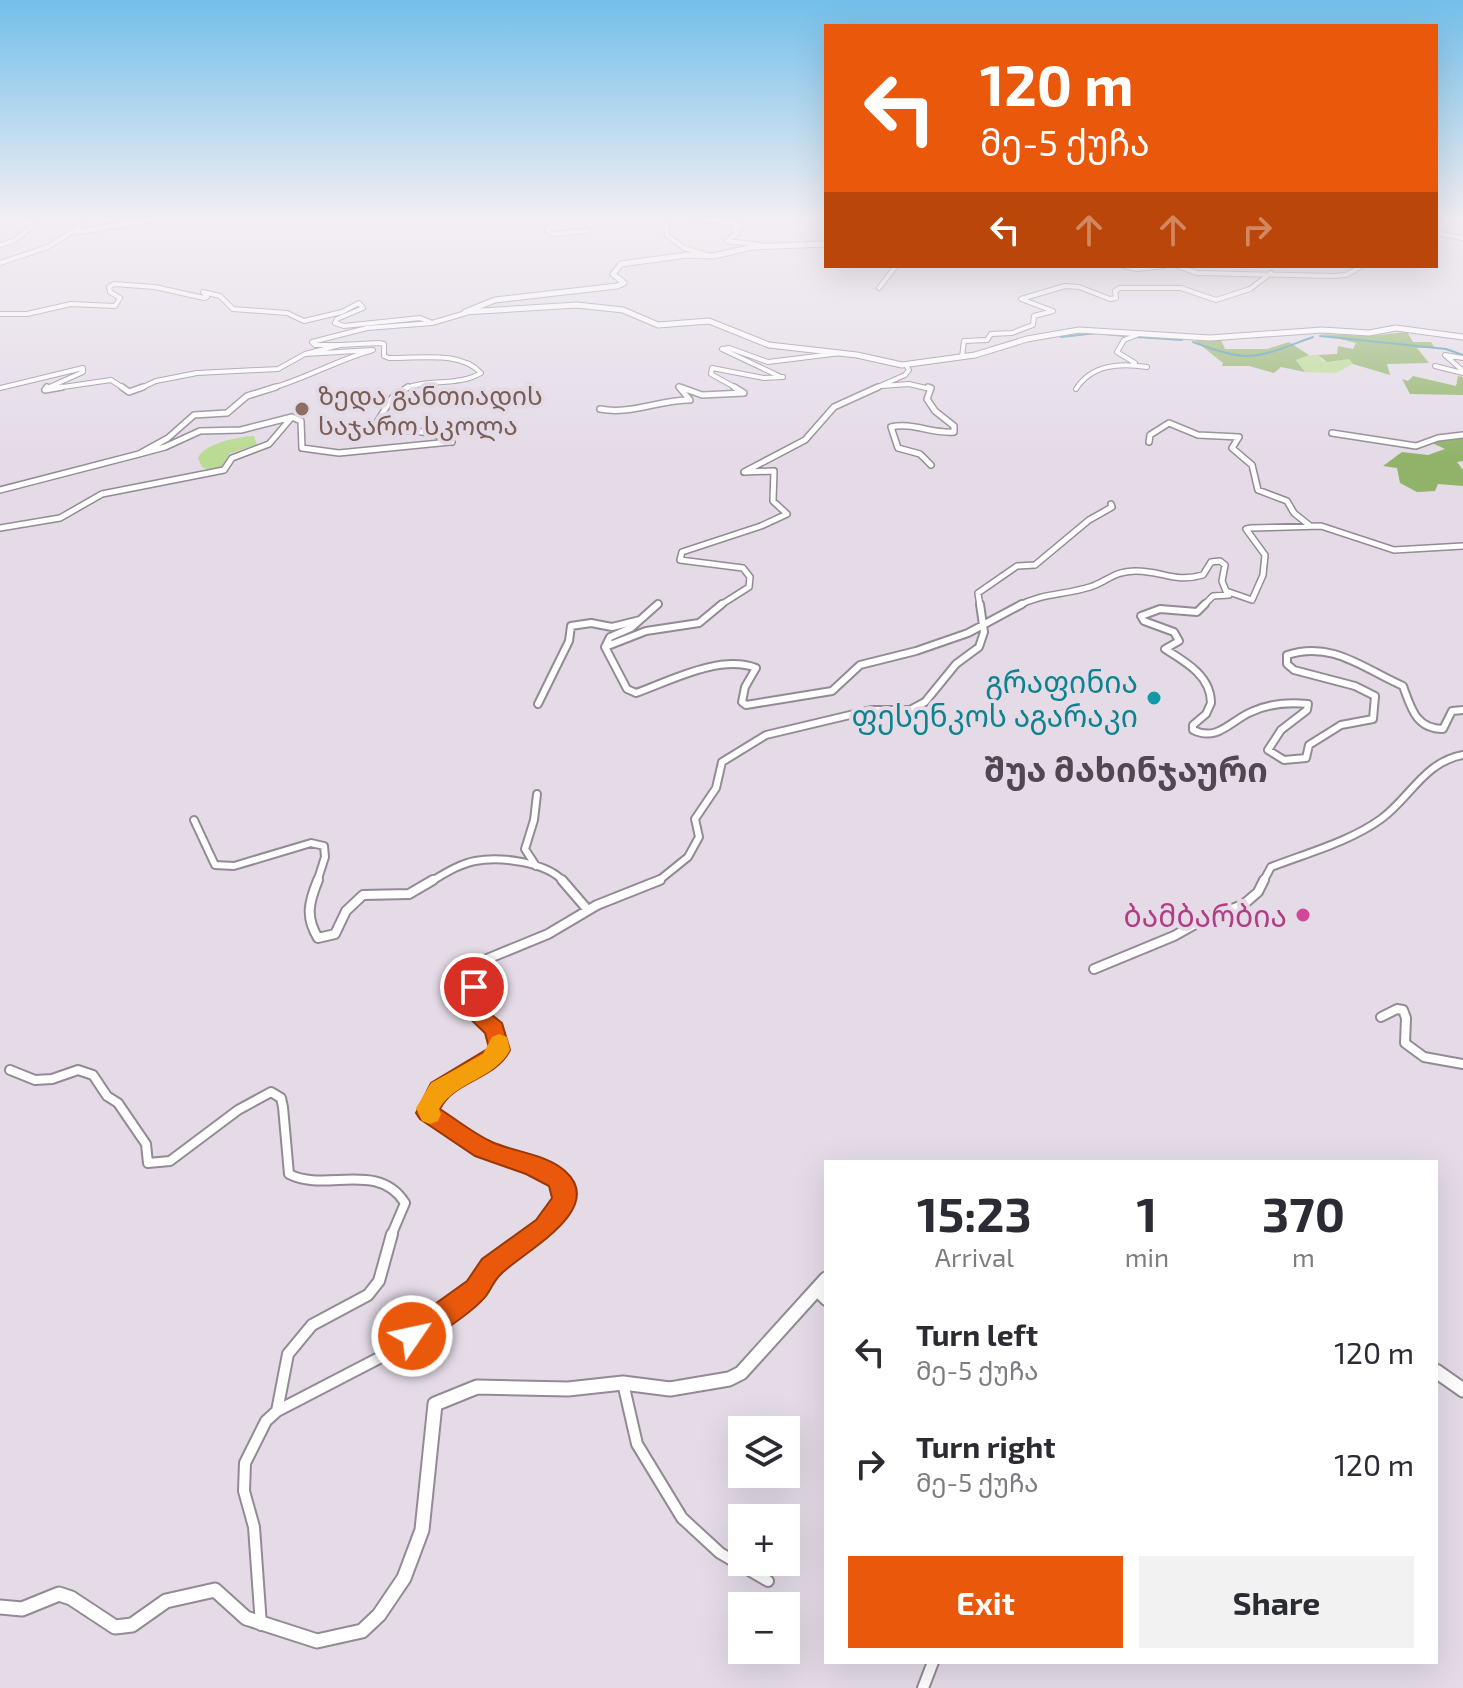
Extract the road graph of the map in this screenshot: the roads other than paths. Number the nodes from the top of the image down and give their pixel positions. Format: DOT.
graph roads {
  1 [pos="120,298"];
  2 [pos="222,298"];
  3 [pos="514,298"];
  4 [pos="1025,298"];
  5 [pos="468,311"];
  6 [pos="0,314"];
  7 [pos="432,323"];
  8 [pos="1137,335"];
  9 [pos="1463,337"];
  10 [pos="340,345"];
  11 [pos="841,353"];
  12 [pos="305,354"];
  13 [pos="962,357"];
  14 [pos="1463,358"];
  15 [pos="906,365"];
  16 [pos="1435,366"];
  17 [pos="1463,372"];
  18 [pos="872,387"];
  19 [pos="0,388"];
  20 [pos="1076,389"];
  21 [pos="600,409"];
  22 [pos="292,417"];
  23 [pos="1463,432"];
  24 [pos="1332,433"];
  25 [pos="1149,442"];
  26 [pos="139,454"];
  27 [pos="931,465"];
  28 [pos="0,490"];
  29 [pos="1111,504"];
  30 [pos="1309,525"];
  31 [pos="0,528"];
  32 [pos="1463,546"];
  33 [pos="1231,595"];
  34 [pos="658,604"];
  35 [pos="640,620"];
  36 [pos="981,624"];
  37 [pos="605,647"];
  38 [pos="538,704"];
  39 [pos="1463,710"];
  40 [pos="1463,755"];
  41 [pos="537,794"];
  42 [pos="194,820"];
  43 [pos="537,867"];
  44 [pos="587,909"];
  45 [pos="1094,969"];
  46 [pos="1381,1017"];
  47 [pos="1463,1064"];
  48 [pos="10,1070"];
  49 [pos="821,1295"];
  50 [pos="1438,1372"];
  51 [pos="623,1383"];
  52 [pos="1463,1390"];
  53 [pos="277,1411"];
  54 [pos="768,1581"];
  55 [pos="0,1607"];
  56 [pos="261,1626"];
  57 [pos="932,1664"];
  58 [pos="923,1688"];
  1 -- 6 [label="street"];
  2 -- 7 [label="street"];
  3 -- 5 [label="street"];
  4 -- 13 [label="street"];
  5 -- 7 [label="street"];
  5 -- 11 [label="street"];
  7 -- 10 [label="street"];
  8 -- 9 [label="street"];
  8 -- 13 [label="street"];
  8 -- 20 [label="street"];
  10 -- 12 [label="street"];
  10 -- 22 [label="street"];
  11 -- 15 [label="street"];
  11 -- 21 [label="street"];
  12 -- 19 [label="street"];
  12 -- 26 [label="street"];
  13 -- 15 [label="street"];
  14 -- 17 [label="street"];
  15 -- 18 [label="street"];
  16 -- 17 [label="street"];
  18 -- 27 [label="street"];
  18 -- 37 [label="street"];
  22 -- 26 [label="street"];
  22 -- 31 [label="street"];
  23 -- 24 [label="street"];
  25 -- 30 [label="street"];
  26 -- 28 [label="street"];
  29 -- 36 [label="street"];
  30 -- 32 [label="street"];
  30 -- 33 [label="street"];
  33 -- 36 [label="street"];
  33 -- 39 [label="street"];
  34 -- 35 [label="street"];
  35 -- 37 [label="street"];
  35 -- 38 [label="street"];
  36 -- 37 [label="street"];
  36 -- 44 [label="street"];
  40 -- 45 [label="street"];
  41 -- 43 [label="street"];
  42 -- 43 [label="street"];
  43 -- 44 [label="street"];
  44 -- 53 [label="street"];
  46 -- 47 [label="street"];
  48 -- 53 [label="street"];
  49 -- 51 [label="street"];
  50 -- 52 [label="street"];
  51 -- 54 [label="street"];
  51 -- 56 [label="street"];
  53 -- 56 [label="street"];
  55 -- 56 [label="street"];
  57 -- 58 [label="street"];
}
